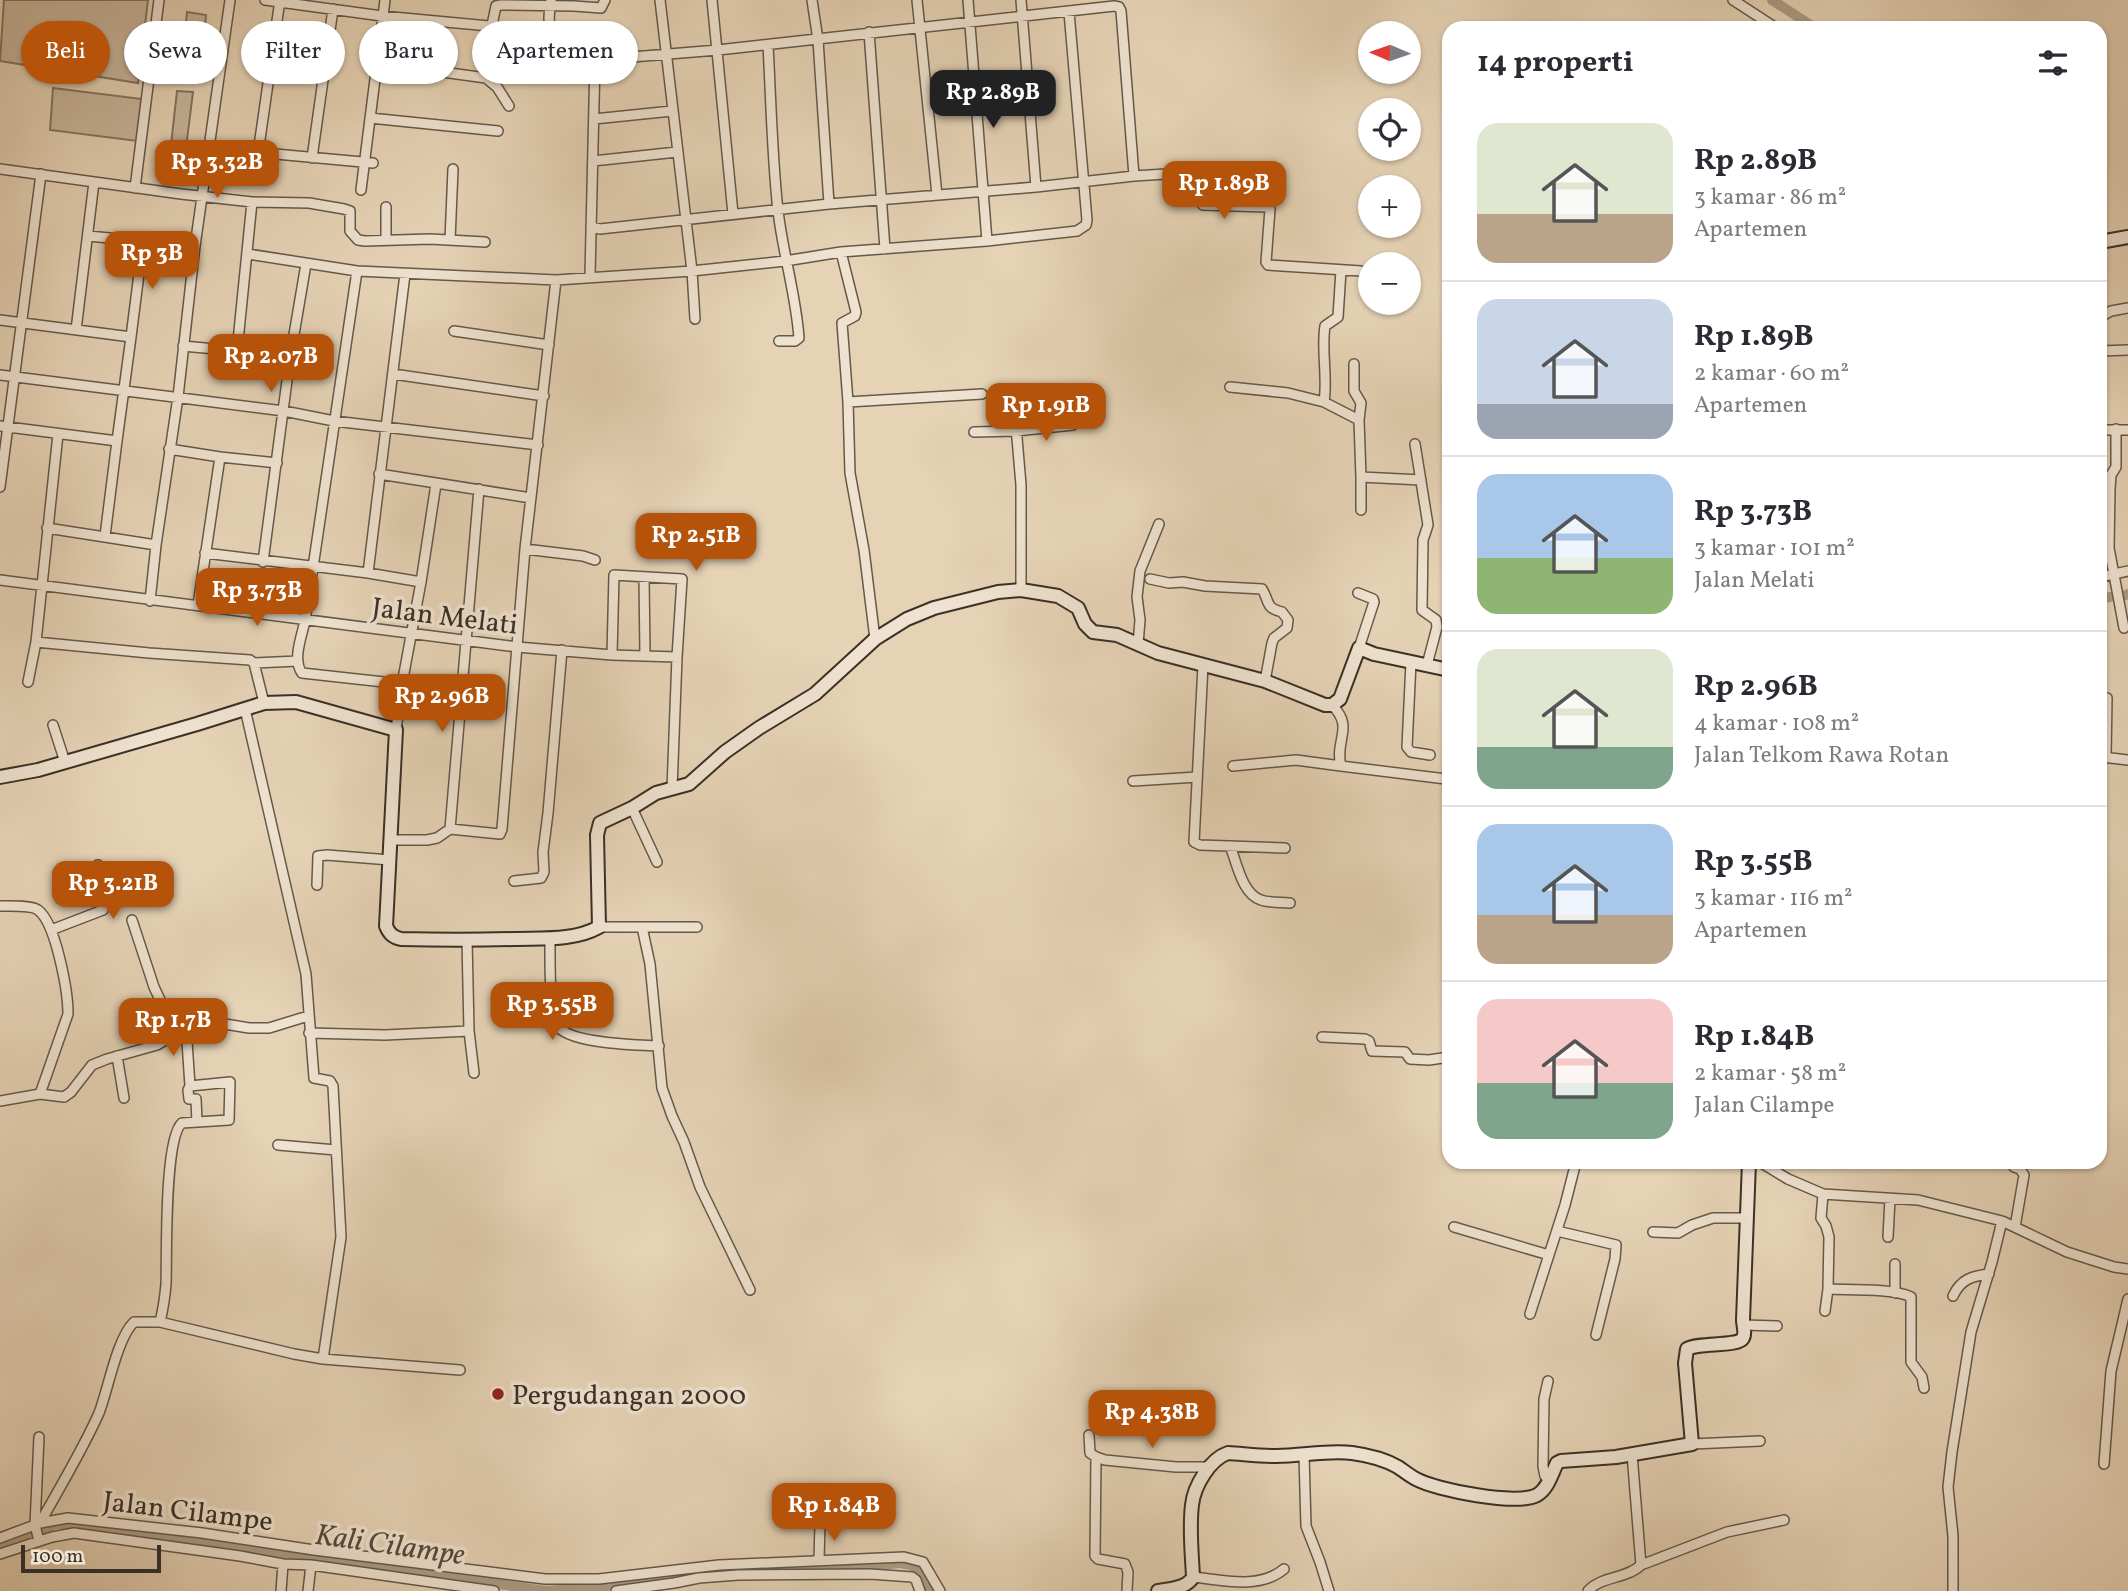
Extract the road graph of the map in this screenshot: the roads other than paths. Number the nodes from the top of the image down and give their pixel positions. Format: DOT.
graph roads {
  1 [pos="159,0"];
  2 [pos="230,0"];
  3 [pos="265,0"];
  4 [pos="385,0"];
  5 [pos="605,0"];
  6 [pos="660,0"];
  7 [pos="712,0"];
  8 [pos="812,0"];
  9 [pos="916,0"];
  10 [pos="968,0"];
  11 [pos="1021,0"];
  12 [pos="1732,0"];
  13 [pos="280,1"];
  14 [pos="551,3"];
  15 [pos="333,9"];
  16 [pos="1069,12"];
  17 [pos="382,16"];
  18 [pos="1022,17"];
  19 [pos="381,21"];
  20 [pos="550,21"];
  21 [pos="970,21"];
  22 [pos="1765,21"];
  23 [pos="919,27"];
  24 [pos="869,32"];
  25 [pos="818,40"];
  26 [pos="768,45"];
  27 [pos="718,50"];
  28 [pos="666,55"];
  29 [pos="638,57"];
  30 [pos="458,74"];
  31 [pos="374,84"];
  32 [pos="595,84"];
  33 [pos="509,106"];
  34 [pos="672,111"];
  35 [pos="370,118"];
  36 [pos="594,118"];
  37 [pos="498,131"];
  38 [pos="210,148"];
  39 [pos="677,152"];
  40 [pos="258,153"];
  41 [pos="312,158"];
  42 [pos="593,161"];
  43 [pos="368,163"];
  44 [pos="0,169"];
  45 [pos="453,169"];
  46 [pos="41,174"];
  47 [pos="1134,176"];
  48 [pos="1084,181"];
  49 [pos="94,182"];
  50 [pos="1036,187"];
  51 [pos="135,188"];
  52 [pos="361,190"];
  53 [pos="982,190"];
  54 [pos="937,195"];
  55 [pos="203,197"];
  56 [pos="881,199"];
  57 [pos="252,202"];
  58 [pos="829,204"];
  59 [pos="386,207"];
  60 [pos="778,210"];
  61 [pos="733,214"];
  62 [pos="685,220"];
  63 [pos="592,227"];
  64 [pos="88,236"];
  65 [pos="2128,237"];
  66 [pos="386,240"];
  67 [pos="450,240"];
  68 [pos="987,241"];
  69 [pos="2107,241"];
  70 [pos="143,242"];
  71 [pos="485,242"];
  72 [pos="195,246"];
  73 [pos="886,249"];
  74 [pos="841,252"];
  75 [pos="248,254"];
  76 [pos="785,261"];
  77 [pos="306,264"];
  78 [pos="1340,270"];
  79 [pos="357,271"];
  80 [pos="692,271"];
  81 [pos="1358,271"];
  82 [pos="405,274"];
  83 [pos="590,276"];
  84 [pos="556,280"];
  85 [pos="2128,308"];
  86 [pos="2107,313"];
  87 [pos="695,319"];
  88 [pos="0,320"];
  89 [pos="22,323"];
  90 [pos="76,330"];
  91 [pos="454,331"];
  92 [pos="131,337"];
  93 [pos="779,341"];
  94 [pos="549,345"];
  95 [pos="183,346"];
  96 [pos="2128,350"];
  97 [pos="237,351"];
  98 [pos="2107,351"];
  99 [pos="290,358"];
  100 [pos="1354,364"];
  101 [pos="393,374"];
  102 [pos="0,375"];
  103 [pos="15,377"];
  104 [pos="1230,387"];
  105 [pos="124,391"];
  106 [pos="982,394"];
  107 [pos="544,396"];
  108 [pos="178,397"];
  109 [pos="848,402"];
  110 [pos="1324,402"];
  111 [pos="284,411"];
  112 [pos="1359,419"];
  113 [pos="334,421"];
  114 [pos="1073,425"];
  115 [pos="387,426"];
  116 [pos="4,427"];
  117 [pos="2116,429"];
  118 [pos="2107,430"];
  119 [pos="2128,430"];
  120 [pos="1016,431"];
  121 [pos="974,432"];
  122 [pos="58,433"];
  123 [pos="117,441"];
  124 [pos="1415,444"];
  125 [pos="538,445"];
  126 [pos="169,449"];
  127 [pos="220,457"];
  128 [pos="276,463"];
  129 [pos="379,474"];
  130 [pos="1361,477"];
  131 [pos="1421,480"];
  132 [pos="436,484"];
  133 [pos="0,486"];
  134 [pos="479,489"];
  135 [pos="531,498"];
  136 [pos="1361,510"];
  137 [pos="1158,524"];
  138 [pos="47,528"];
  139 [pos="105,536"];
  140 [pos="156,545"];
  141 [pos="525,549"];
  142 [pos="205,553"];
  143 [pos="595,560"];
  144 [pos="263,562"];
  145 [pos="313,568"];
  146 [pos="2128,571"];
  147 [pos="368,573"];
  148 [pos="644,578"];
  149 [pos="1150,579"];
  150 [pos="2107,579"];
  151 [pos="0,580"];
  152 [pos="2115,580"];
  153 [pos="421,582"];
  154 [pos="41,584"];
  155 [pos="1021,590"];
  156 [pos="1358,593"];
  157 [pos="150,601"];
  158 [pos="198,605"];
  159 [pos="305,621"];
  160 [pos="2124,628"];
  161 [pos="412,634"];
  162 [pos="875,639"];
  163 [pos="465,640"];
  164 [pos="36,642"];
  165 [pos="1138,644"];
  166 [pos="517,647"];
  167 [pos="1359,648"];
  168 [pos="562,650"];
  169 [pos="612,655"];
  170 [pos="645,656"];
  171 [pos="677,657"];
  172 [pos="298,661"];
  173 [pos="1411,662"];
  174 [pos="254,663"];
  175 [pos="1203,665"];
  176 [pos="1427,665"];
  177 [pos="1442,668"];
  178 [pos="1265,681"];
  179 [pos="28,682"];
  180 [pos="402,684"];
  181 [pos="2108,698"];
  182 [pos="264,703"];
  183 [pos="1332,705"];
  184 [pos="245,709"];
  185 [pos="2107,710"];
  186 [pos="53,725"];
  187 [pos="397,730"];
  188 [pos="1430,755"];
  189 [pos="2107,757"];
  190 [pos="2128,760"];
  191 [pos="65,762"];
  192 [pos="1233,766"];
  193 [pos="1341,766"];
  194 [pos="0,777"];
  195 [pos="1197,777"];
  196 [pos="1442,779"];
  197 [pos="1133,781"];
  198 [pos="671,789"];
  199 [pos="632,808"];
  200 [pos="450,829"];
  201 [pos="392,840"];
  202 [pos="1230,846"];
  203 [pos="1285,848"];
  204 [pos="390,860"];
  205 [pos="657,862"];
  206 [pos="98,865"];
  207 [pos="514,881"];
  208 [pos="317,885"];
  209 [pos="1290,903"];
  210 [pos="0,906"];
  211 [pos="132,920"];
  212 [pos="599,927"];
  213 [pos="642,927"];
  214 [pos="697,927"];
  215 [pos="51,930"];
  216 [pos="550,938"];
  217 [pos="467,940"];
  218 [pos="308,1016"];
  219 [pos="186,1027"];
  220 [pos="469,1031"];
  221 [pos="309,1033"];
  222 [pos="176,1034"];
  223 [pos="1322,1037"];
  224 [pos="659,1046"];
  225 [pos="117,1056"];
  226 [pos="1442,1058"];
  227 [pos="474,1073"];
  228 [pos="190,1086"];
  229 [pos="40,1094"];
  230 [pos="124,1098"];
  231 [pos="0,1101"];
  232 [pos="197,1122"];
  233 [pos="278,1145"];
  234 [pos="336,1150"];
  235 [pos="1574,1169"];
  236 [pos="1749,1169"];
  237 [pos="1772,1169"];
  238 [pos="2020,1169"];
  239 [pos="1823,1194"];
  240 [pos="1890,1199"];
  241 [pos="1747,1218"];
  242 [pos="2003,1221"];
  243 [pos="1454,1227"];
  244 [pos="2015,1227"];
  245 [pos="1556,1231"];
  246 [pos="1653,1232"];
  247 [pos="1888,1237"];
  248 [pos="1549,1255"];
  249 [pos="1895,1264"];
  250 [pos="2128,1269"];
  251 [pos="1989,1273"];
  252 [pos="1828,1289"];
  253 [pos="750,1290"];
  254 [pos="1895,1293"];
  255 [pos="1953,1296"];
  256 [pos="2128,1299"];
  257 [pos="1825,1311"];
  258 [pos="1530,1314"];
  259 [pos="160,1322"];
  260 [pos="1743,1325"];
  261 [pos="1777,1326"];
  262 [pos="1596,1335"];
  263 [pos="323,1359"];
  264 [pos="460,1370"];
  265 [pos="1548,1381"];
  266 [pos="1924,1388"];
  267 [pos="1089,1435"];
  268 [pos="39,1437"];
  269 [pos="1760,1441"];
  270 [pos="1692,1444"];
  271 [pos="1632,1454"];
  272 [pos="1304,1455"];
  273 [pos="1096,1457"];
  274 [pos="2104,1464"];
  275 [pos="1209,1467"];
  276 [pos="1549,1480"];
  277 [pos="1784,1520"];
  278 [pos="37,1524"];
  279 [pos="820,1524"];
  280 [pos="0,1538"];
  281 [pos="39,1541"];
  282 [pos="0,1554"];
  283 [pos="819,1560"];
  284 [pos="283,1564"];
  285 [pos="311,1565"];
  286 [pos="1641,1565"];
  287 [pos="1284,1569"];
  288 [pos="719,1570"];
  289 [pos="673,1577"];
  290 [pos="1193,1577"];
  291 [pos="1243,1586"];
  292 [pos="281,1591"];
  293 [pos="308,1591"];
  294 [pos="494,1591"];
  295 [pos="616,1591"];
  296 [pos="920,1591"];
  297 [pos="940,1591"];
  298 [pos="1127,1591"];
  299 [pos="1158,1591"];
  300 [pos="1329,1591"];
  301 [pos="1588,1591"];
  302 [pos="1953,1591"];
  1 -- 51 [label="street"];
  2 -- 38 [label="street"];
  3 -- 13 [label="street"];
  4 -- 17 [label="street"];
  5 -- 14 [label="street"];
  6 -- 28 [label="street"];
  7 -- 27 [label="street"];
  8 -- 25 [label="street"];
  9 -- 23 [label="street"];
  10 -- 21 [label="street"];
  11 -- 18 [label="street"];
  12 -- 22 [label="street"];
  13 -- 15 [label="street"];
  13 -- 40 [label="street"];
  14 -- 17 [label="street"];
  14 -- 20 [label="street"];
  15 -- 17 [label="street"];
  15 -- 41 [label="street"];
  16 -- 18 [label="street"];
  16 -- 47 [label="street"];
  16 -- 48 [label="street"];
  17 -- 19 [label="street"];
  18 -- 21 [label="street"];
  18 -- 50 [label="street"];
  21 -- 23 [label="street"];
  21 -- 53 [label="street"];
  23 -- 24 [label="street"];
  23 -- 54 [label="street"];
  24 -- 25 [label="street"];
  24 -- 56 [label="street"];
  25 -- 26 [label="street"];
  25 -- 58 [label="street"];
  26 -- 27 [label="street"];
  26 -- 60 [label="street"];
  27 -- 28 [label="street"];
  27 -- 61 [label="street"];
  28 -- 29 [label="street"];
  28 -- 34 [label="street"];
  30 -- 33 [label="street"];
  31 -- 35 [label="street"];
  32 -- 36 [label="street"];
  34 -- 36 [label="street"];
  34 -- 39 [label="street"];
  35 -- 37 [label="street"];
  35 -- 43 [label="street"];
  36 -- 42 [label="street"];
  38 -- 40 [label="street"];
  38 -- 55 [label="street"];
  39 -- 42 [label="street"];
  39 -- 62 [label="street"];
  40 -- 41 [label="street"];
  41 -- 43 [label="street"];
  42 -- 63 [label="street"];
  43 -- 52 [label="street"];
  44 -- 46 [label="street"];
  45 -- 67 [label="street"];
  46 -- 49 [label="street"];
  46 -- 89 [label="street"];
  47 -- 48 [label="street"];
  47 -- 78 [label="street"];
  48 -- 50 [label="street"];
  48 -- 68 [label="street"];
  49 -- 51 [label="street"];
  49 -- 64 [label="street"];
  50 -- 53 [label="street"];
  51 -- 55 [label="street"];
  53 -- 54 [label="street"];
  53 -- 68 [label="street"];
  54 -- 56 [label="street"];
  55 -- 57 [label="street"];
  55 -- 72 [label="street"];
  56 -- 58 [label="street"];
  56 -- 73 [label="street"];
  57 -- 66 [label="street"];
  57 -- 75 [label="street"];
  58 -- 60 [label="street"];
  59 -- 66 [label="street"];
  60 -- 61 [label="street"];
  60 -- 76 [label="street"];
  61 -- 62 [label="street"];
  62 -- 63 [label="street"];
  62 -- 80 [label="street"];
  63 -- 83 [label="street"];
  64 -- 70 [label="street"];
  64 -- 90 [label="street"];
  65 -- 69 [label="street"];
  66 -- 67 [label="street"];
  67 -- 71 [label="street"];
  68 -- 73 [label="street"];
  70 -- 72 [label="street"];
  70 -- 92 [label="street"];
  72 -- 95 [label="street"];
  73 -- 74 [label="street"];
  74 -- 76 [label="street"];
  74 -- 109 [label="street"];
  75 -- 77 [label="street"];
  75 -- 97 [label="street"];
  76 -- 80 [label="street"];
  76 -- 93 [label="street"];
  77 -- 79 [label="street"];
  77 -- 99 [label="street"];
  78 -- 81 [label="street"];
  78 -- 110 [label="street"];
  79 -- 82 [label="street"];
  79 -- 113 [label="street"];
  80 -- 83 [label="street"];
  80 -- 87 [label="street"];
  82 -- 84 [label="street"];
  82 -- 101 [label="street"];
  83 -- 84 [label="street"];
  84 -- 94 [label="street"];
  85 -- 86 [label="street"];
  88 -- 89 [label="street"];
  89 -- 90 [label="street"];
  89 -- 103 [label="street"];
  90 -- 92 [label="street"];
  91 -- 94 [label="street"];
  92 -- 105 [label="street"];
  94 -- 107 [label="street"];
  95 -- 97 [label="street"];
  95 -- 108 [label="street"];
  96 -- 98 [label="street"];
  97 -- 99 [label="street"];
  99 -- 111 [label="street"];
  100 -- 112 [label="street"];
  101 -- 107 [label="street"];
  101 -- 115 [label="street"];
  102 -- 103 [label="street"];
  103 -- 105 [label="street"];
  103 -- 116 [label="street"];
  104 -- 110 [label="street"];
  105 -- 108 [label="street"];
  105 -- 123 [label="street"];
  106 -- 109 [label="street"];
  107 -- 125 [label="street"];
  108 -- 111 [label="street"];
  108 -- 126 [label="street"];
  109 -- 162 [label="street"];
  110 -- 112 [label="street"];
  111 -- 113 [label="street"];
  111 -- 128 [label="street"];
  112 -- 130 [label="street"];
  113 -- 115 [label="street"];
  113 -- 145 [label="street"];
  114 -- 120 [label="street"];
  115 -- 125 [label="street"];
  115 -- 129 [label="street"];
  116 -- 122 [label="street"];
  116 -- 133 [label="street"];
  117 -- 118 [label="street"];
  117 -- 119 [label="street"];
  117 -- 152 [label="street"];
  120 -- 121 [label="street"];
  120 -- 155 [label="street"];
  122 -- 123 [label="street"];
  122 -- 138 [label="street"];
  123 -- 139 [label="street"];
  124 -- 131 [label="street"];
  125 -- 135 [label="street"];
  126 -- 127 [label="street"];
  126 -- 140 [label="street"];
  127 -- 128 [label="street"];
  127 -- 142 [label="street"];
  128 -- 144 [label="street"];
  129 -- 132 [label="street"];
  129 -- 147 [label="street"];
  130 -- 131 [label="street"];
  130 -- 136 [label="street"];
  131 -- 176 [label="street"];
  132 -- 134 [label="street"];
  132 -- 153 [label="street"];
  134 -- 135 [label="street"];
  134 -- 163 [label="street"];
  135 -- 141 [label="street"];
  137 -- 165 [label="street"];
  138 -- 139 [label="street"];
  138 -- 154 [label="street"];
  139 -- 140 [label="street"];
  140 -- 157 [label="street"];
  141 -- 143 [label="street"];
  141 -- 166 [label="street"];
  142 -- 144 [label="street"];
  142 -- 158 [label="street"];
  144 -- 145 [label="street"];
  145 -- 147 [label="street"];
  145 -- 159 [label="street"];
  146 -- 152 [label="street"];
  147 -- 153 [label="street"];
  148 -- 169 [label="street"];
  148 -- 170 [label="street"];
  148 -- 171 [label="street"];
  149 -- 178 [label="street"];
  150 -- 152 [label="street"];
  151 -- 154 [label="street, Jalan Melati"];
  152 -- 160 [label="street"];
  153 -- 161 [label="street"];
  154 -- 157 [label="street, Jalan Melati"];
  154 -- 164 [label="street"];
  155 -- 162 [label="street"];
  155 -- 165 [label="street"];
  156 -- 167 [label="street"];
  157 -- 158 [label="street, Jalan Melati"];
  158 -- 159 [label="street, Jalan Melati"];
  159 -- 161 [label="street, Jalan Melati"];
  159 -- 172 [label="street"];
  161 -- 163 [label="street, Jalan Melati"];
  161 -- 180 [label="street"];
  162 -- 198 [label="street"];
  163 -- 166 [label="street, Jalan Melati"];
  163 -- 200 [label="street"];
  164 -- 174 [label="street"];
  164 -- 179 [label="street"];
  165 -- 175 [label="street"];
  166 -- 168 [label="street, Jalan Melati"];
  166 -- 200 [label="street"];
  167 -- 173 [label="street"];
  167 -- 183 [label="street"];
  168 -- 169 [label="street, Jalan Melati"];
  168 -- 207 [label="street"];
  169 -- 170 [label="street, Jalan Melati"];
  170 -- 171 [label="street, Jalan Melati"];
  171 -- 198 [label="street"];
  172 -- 174 [label="street"];
  172 -- 180 [label="street"];
  173 -- 176 [label="street"];
  173 -- 188 [label="street"];
  174 -- 182 [label="street"];
  175 -- 178 [label="street"];
  175 -- 195 [label="street"];
  176 -- 177 [label="street"];
  178 -- 183 [label="street"];
  180 -- 187 [label="street"];
  181 -- 185 [label="street"];
  182 -- 184 [label="street"];
  182 -- 187 [label="street"];
  183 -- 193 [label="street"];
  184 -- 191 [label="street"];
  184 -- 218 [label="street"];
  186 -- 191 [label="street"];
  187 -- 201 [label="street"];
  189 -- 190 [label="street"];
  191 -- 194 [label="street"];
  192 -- 193 [label="street"];
  193 -- 196 [label="street"];
  195 -- 197 [label="street"];
  195 -- 202 [label="street"];
  198 -- 199 [label="street"];
  199 -- 205 [label="street"];
  199 -- 212 [label="street"];
  200 -- 201 [label="street"];
  201 -- 204 [label="street"];
  202 -- 203 [label="street"];
  202 -- 209 [label="street"];
  204 -- 208 [label="street"];
  204 -- 217 [label="street"];
  206 -- 215 [label="street"];
  210 -- 215 [label="street"];
  211 -- 222 [label="street"];
  212 -- 213 [label="street"];
  212 -- 216 [label="street"];
  213 -- 214 [label="street"];
  213 -- 224 [label="street"];
  215 -- 229 [label="street"];
  216 -- 217 [label="street"];
  216 -- 224 [label="street"];
  217 -- 220 [label="street"];
  218 -- 219 [label="street"];
  218 -- 221 [label="street"];
  219 -- 222 [label="street"];
  219 -- 228 [label="street"];
  220 -- 221 [label="street"];
  220 -- 227 [label="street"];
  221 -- 234 [label="street"];
  222 -- 225 [label="street"];
  223 -- 226 [label="street"];
  224 -- 253 [label="street"];
  225 -- 229 [label="street"];
  225 -- 230 [label="street"];
  228 -- 232 [label="street"];
  228 -- 232 [label="street"];
  229 -- 231 [label="street"];
  232 -- 259 [label="street"];
  233 -- 234 [label="street"];
  234 -- 263 [label="street"];
  235 -- 245 [label="street"];
  236 -- 241 [label="street"];
  237 -- 239 [label="street"];
  238 -- 244 [label="street"];
  239 -- 240 [label="street"];
  239 -- 252 [label="street"];
  240 -- 242 [label="street"];
  240 -- 247 [label="street"];
  241 -- 246 [label="street"];
  241 -- 260 [label="street"];
  242 -- 244 [label="street"];
  242 -- 251 [label="street"];
  243 -- 248 [label="street"];
  244 -- 250 [label="street"];
  245 -- 248 [label="street"];
  245 -- 262 [label="street"];
  248 -- 258 [label="street"];
  249 -- 254 [label="street"];
  251 -- 255 [label="street"];
  251 -- 302 [label="street"];
  252 -- 254 [label="street"];
  252 -- 257 [label="street"];
  254 -- 266 [label="street"];
  256 -- 274 [label="street"];
  259 -- 263 [label="street"];
  259 -- 278 [label="street"];
  260 -- 261 [label="street"];
  260 -- 270 [label="street"];
  263 -- 264 [label="street"];
  265 -- 276 [label="street"];
  267 -- 273 [label="street"];
  268 -- 278 [label="street"];
  269 -- 270 [label="street"];
  270 -- 271 [label="street"];
  271 -- 276 [label="street"];
  271 -- 286 [label="street"];
  272 -- 275 [label="street"];
  272 -- 276 [label="street"];
  272 -- 300 [label="street"];
  273 -- 275 [label="street"];
  273 -- 298 [label="street"];
  275 -- 290 [label="street"];
  277 -- 286 [label="street"];
  278 -- 280 [label="street, Jalan Cilampe"];
  278 -- 281 [label="street"];
  278 -- 289 [label="street, Jalan Cilampe"];
  279 -- 283 [label="street"];
  281 -- 282 [label="street"];
  281 -- 284 [label="street"];
  283 -- 288 [label="street, Jalan Cilampe"];
  283 -- 297 [label="street, Jalan Cilampe"];
  284 -- 285 [label="street"];
  284 -- 292 [label="street"];
  285 -- 293 [label="street"];
  285 -- 294 [label="street"];
  286 -- 301 [label="street"];
  287 -- 291 [label="street"];
  288 -- 289 [label="street, Jalan Cilampe"];
  288 -- 296 [label="street"];
  289 -- 295 [label="street"];
  290 -- 291 [label="street"];
  290 -- 299 [label="street"];
}
